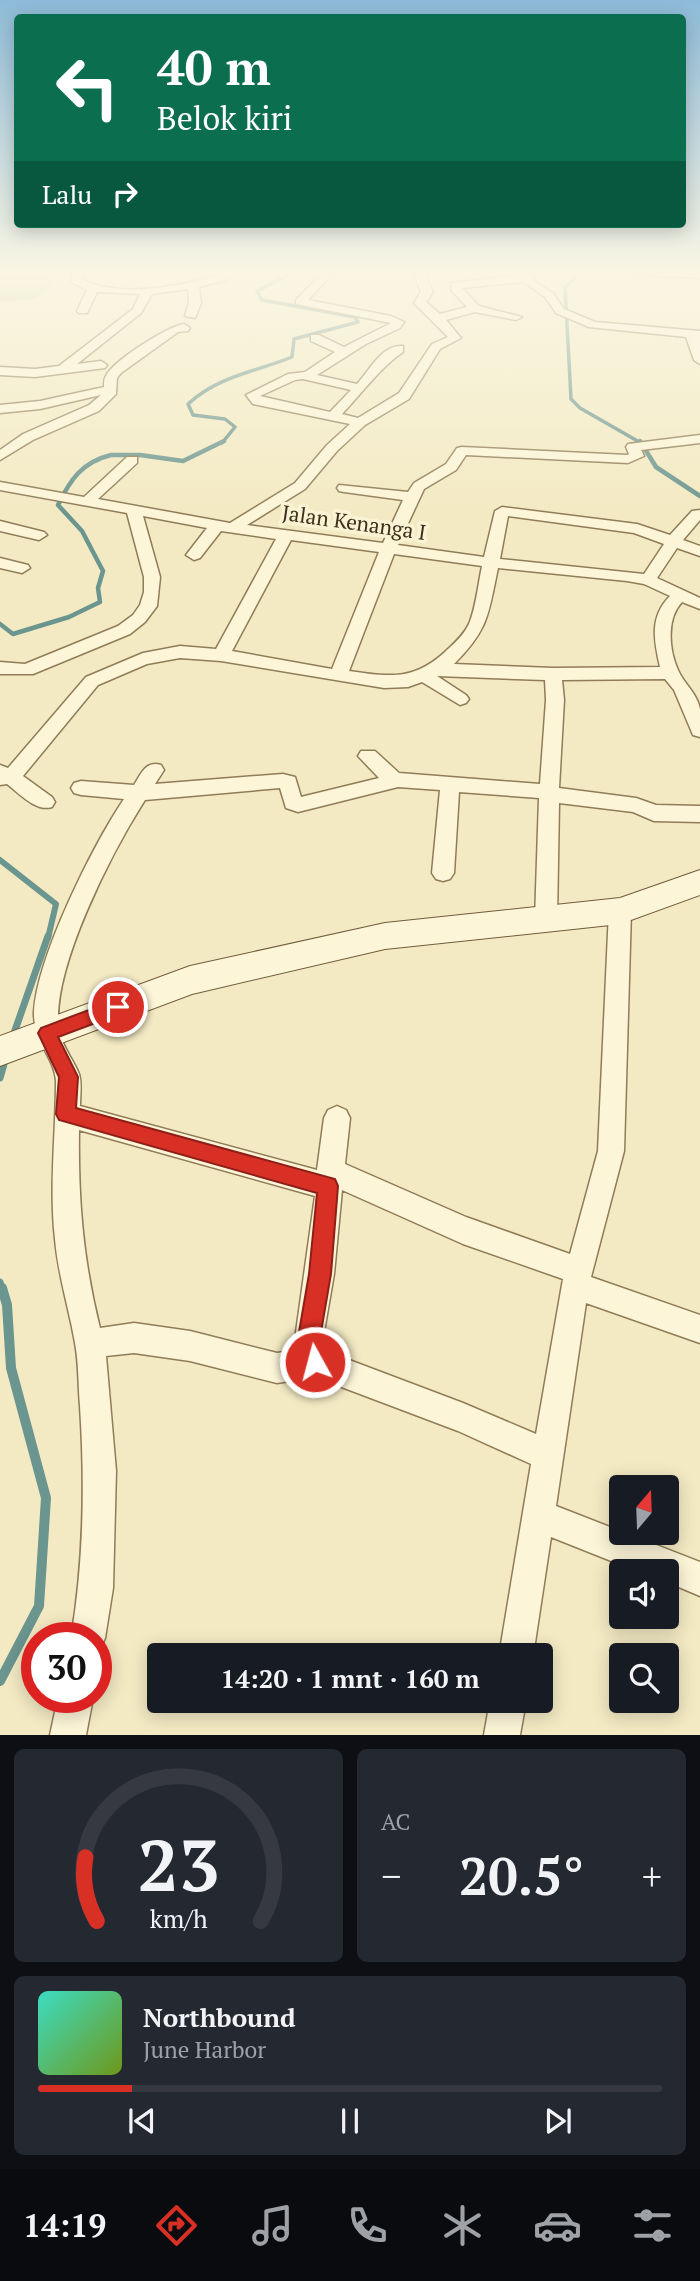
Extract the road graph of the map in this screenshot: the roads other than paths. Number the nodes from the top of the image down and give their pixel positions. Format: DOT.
graph roads {
  1 [pos="80,352"];
  2 [pos="142,352"];
  3 [pos="344,352"];
  4 [pos="394,352"];
  5 [pos="433,352"];
  6 [pos="102,365"];
  7 [pos="62,370"];
  8 [pos="0,372"];
  9 [pos="305,376"];
  10 [pos="359,388"];
  11 [pos="110,389"];
  12 [pos="0,408"];
  13 [pos="333,416"];
  14 [pos="360,422"];
  15 [pos="700,439"];
  16 [pos="0,456"];
  17 [pos="132,460"];
  18 [pos="0,486"];
  19 [pos="344,488"];
  20 [pos="412,496"];
  21 [pos="80,501"];
  22 [pos="134,512"];
  23 [pos="700,515"];
  24 [pos="0,526"];
  25 [pos="225,527"];
  26 [pos="38,535"];
  27 [pos="286,535"];
  28 [pos="673,542"];
  29 [pos="388,548"];
  30 [pos="700,551"];
  31 [pos="194,555"];
  32 [pos="489,562"];
  33 [pos="0,563"];
  34 [pos="22,568"];
  35 [pos="648,580"];
  36 [pos="680,596"];
  37 [pos="700,604"];
  38 [pos="221,655"];
  39 [pos="0,668"];
  40 [pos="431,672"];
  41 [pos="670,673"];
  42 [pos="553,674"];
  43 [pos="338,676"];
  44 [pos="460,699"];
  45 [pos="700,730"];
  46 [pos="368,756"];
  47 [pos="154,770"];
  48 [pos="4,776"];
  49 [pos="394,780"];
  50 [pos="450,784"];
  51 [pos="80,788"];
  52 [pos="139,793"];
  53 [pos="549,793"];
  54 [pos="45,802"];
  55 [pos="700,814"];
  56 [pos="443,873"];
  57 [pos="698,886"];
  58 [pos="620,911"];
  59 [pos="546,920"];
  60 [pos="41,1036"];
  61 [pos="0,1051"];
  62 [pos="66,1114"];
  63 [pos="337,1118"];
  64 [pos="329,1179"];
  65 [pos="577,1278"];
  66 [pos="700,1329"];
  67 [pos="90,1344"];
  68 [pos="315,1362"];
  69 [pos="550,1456"];
  70 [pos="539,1516"];
  71 [pos="700,1579"];
  72 [pos="91,1622"];
  73 [pos="518,1643"];
  74 [pos="73,1713"];
  75 [pos="506,1713"];
  76 [pos="68,1735"];
  77 [pos="502,1735"];
  1 -- 7 [label="street"];
  2 -- 11 [label="street"];
  3 -- 9 [label="street"];
  4 -- 10 [label="street"];
  5 -- 14 [label="street"];
  6 -- 7 [label="street"];
  7 -- 8 [label="street"];
  9 -- 10 [label="street"];
  9 -- 13 [label="street"];
  10 -- 13 [label="street"];
  11 -- 12 [label="street"];
  11 -- 16 [label="street"];
  13 -- 14 [label="street"];
  14 -- 25 [label="street"];
  15 -- 20 [label="street"];
  17 -- 21 [label="street"];
  18 -- 21 [label="street, Jalan Kenanga I"];
  19 -- 20 [label="street"];
  20 -- 29 [label="street"];
  21 -- 22 [label="street, Jalan Kenanga I"];
  22 -- 25 [label="street, Jalan Kenanga I"];
  22 -- 39 [label="street"];
  23 -- 28 [label="street"];
  24 -- 26 [label="street"];
  25 -- 27 [label="street, Jalan Kenanga I"];
  25 -- 31 [label="street"];
  27 -- 29 [label="street, Jalan Kenanga I"];
  27 -- 38 [label="street"];
  28 -- 30 [label="street"];
  28 -- 32 [label="street"];
  28 -- 35 [label="street"];
  29 -- 32 [label="street, Jalan Kenanga I"];
  29 -- 43 [label="street"];
  32 -- 35 [label="street, Jalan Kenanga I"];
  32 -- 40 [label="street"];
  33 -- 34 [label="street"];
  35 -- 36 [label="street, Jalan Kenanga I"];
  36 -- 37 [label="street, Jalan Kenanga I"];
  36 -- 41 [label="street"];
  38 -- 43 [label="street"];
  38 -- 48 [label="street"];
  40 -- 42 [label="street"];
  40 -- 43 [label="street"];
  40 -- 44 [label="street"];
  41 -- 42 [label="street"];
  41 -- 45 [label="street"];
  42 -- 53 [label="street"];
  46 -- 49 [label="street"];
  47 -- 52 [label="street"];
  48 -- 54 [label="street"];
  49 -- 50 [label="street"];
  49 -- 52 [label="street"];
  50 -- 53 [label="street"];
  50 -- 56 [label="street"];
  51 -- 52 [label="street"];
  52 -- 60 [label="street"];
  53 -- 55 [label="street"];
  53 -- 59 [label="street"];
  57 -- 58 [label="street"];
  58 -- 59 [label="street"];
  58 -- 65 [label="street"];
  59 -- 60 [label="street"];
  60 -- 61 [label="street"];
  60 -- 62 [label="street"];
  62 -- 64 [label="street"];
  62 -- 67 [label="street"];
  63 -- 64 [label="street"];
  64 -- 65 [label="street"];
  64 -- 68 [label="street"];
  65 -- 66 [label="street"];
  65 -- 69 [label="street"];
  67 -- 68 [label="street"];
  67 -- 72 [label="street"];
  68 -- 69 [label="street"];
  69 -- 70 [label="street"];
  70 -- 71 [label="street"];
  70 -- 73 [label="street"];
  74 -- 76 [label="street"];
  75 -- 77 [label="street"];
}
